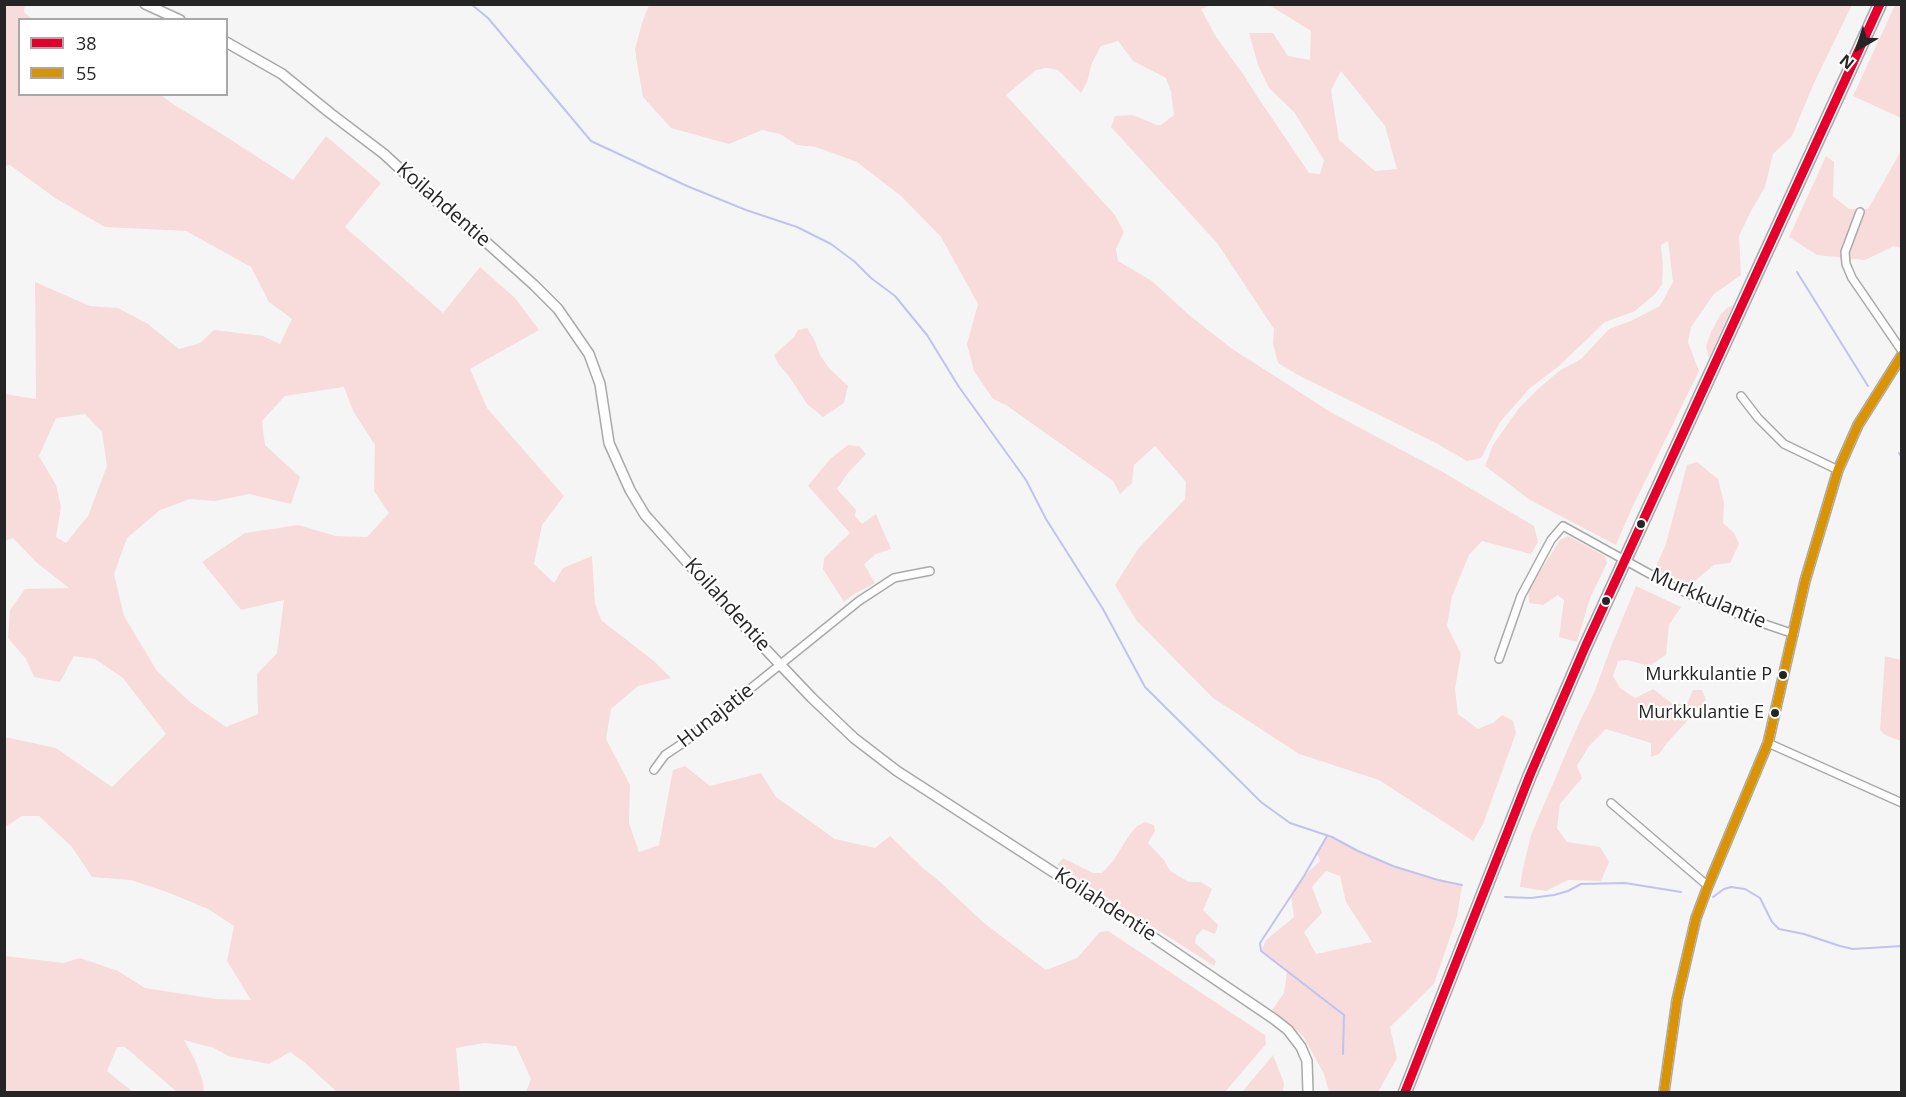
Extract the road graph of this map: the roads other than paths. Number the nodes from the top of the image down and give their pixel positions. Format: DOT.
graph roads {
  1 [pos="145,4"];
  2 [pos="1880,4"];
  3 [pos="176,18"];
  4 [pos="228,43"];
  5 [pos="1860,212"];
  6 [pos="1902,353"];
  7 [pos="1742,396"];
  8 [pos="1838,470"];
  9 [pos="1624,559"];
  10 [pos="930,571"];
  11 [pos="1794,634"];
  12 [pos="1499,659"];
  13 [pos="781,665"];
  14 [pos="1768,743"];
  15 [pos="654,770"];
  16 [pos="1611,803"];
  17 [pos="1902,803"];
  18 [pos="1708,886"];
  19 [pos="1308,1092"];
  20 [pos="1405,1092"];
  21 [pos="1664,1092"];
  1 -- 3 [label="street"];
  2 -- 9 [label="highway"];
  4 -- 13 [label="street, Koilahdentie"];
  5 -- 6 [label="street"];
  6 -- 8 [label="street"];
  7 -- 8 [label="street"];
  8 -- 11 [label="street"];
  9 -- 11 [label="street, Murkkulantie"];
  9 -- 12 [label="street, Murkkulantie"];
  9 -- 20 [label="highway"];
  10 -- 13 [label="street, Hunajatie"];
  11 -- 14 [label="street"];
  13 -- 15 [label="street, Hunajatie"];
  13 -- 19 [label="street, Koilahdentie"];
  14 -- 17 [label="street"];
  14 -- 18 [label="street"];
  16 -- 18 [label="street"];
  18 -- 21 [label="street"];
}
